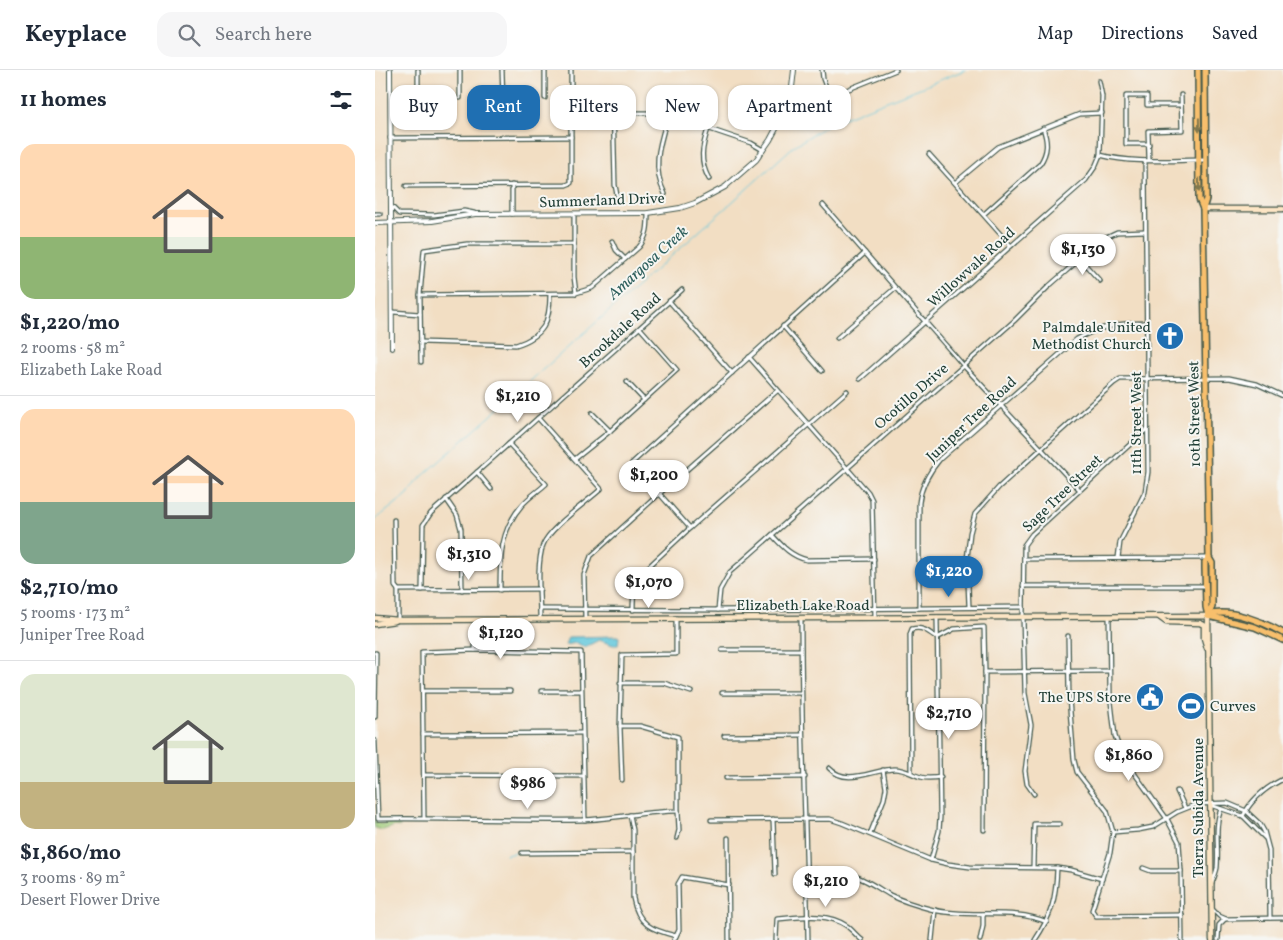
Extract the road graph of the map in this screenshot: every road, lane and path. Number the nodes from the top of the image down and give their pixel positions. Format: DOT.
graph roads {
  1 [pos="390,70"];
  2 [pos="418,70"];
  3 [pos="460,70"];
  4 [pos="503,70"];
  5 [pos="545,70"];
  6 [pos="571,70"];
  7 [pos="795,70"];
  8 [pos="822,70"];
  9 [pos="897,70"];
  10 [pos="1198,70"];
  11 [pos="1205,70"];
  12 [pos="1099,80"];
  13 [pos="418,85"];
  14 [pos="503,85"];
  15 [pos="571,85"];
  16 [pos="825,85"];
  17 [pos="851,89"];
  18 [pos="1181,95"];
  19 [pos="460,98"];
  20 [pos="545,98"];
  21 [pos="1181,105"];
  22 [pos="1102,113"];
  23 [pos="1043,128"];
  24 [pos="571,130"];
  25 [pos="613,130"];
  26 [pos="664,130"];
  27 [pos="708,130"];
  28 [pos="711,130"];
  29 [pos="571,137"];
  30 [pos="391,138"];
  31 [pos="1149,144"];
  32 [pos="763,150"];
  33 [pos="929,154"];
  34 [pos="1100,155"];
  35 [pos="1147,160"];
  36 [pos="1199,160"];
  37 [pos="1206,160"];
  38 [pos="709,179"];
  39 [pos="956,182"];
  40 [pos="512,184"];
  41 [pos="406,186"];
  42 [pos="665,194"];
  43 [pos="617,195"];
  44 [pos="823,205"];
  45 [pos="391,206"];
  46 [pos="1203,209"];
  47 [pos="1283,209"];
  48 [pos="647,213"];
  49 [pos="375,214"];
  50 [pos="380,214"];
  51 [pos="479,214"];
  52 [pos="512,214"];
  53 [pos="574,214"];
  54 [pos="984,214"];
  55 [pos="375,223"];
  56 [pos="391,223"];
  57 [pos="1145,231"];
  58 [pos="612,241"];
  59 [pos="574,244"];
  60 [pos="1011,246"];
  61 [pos="865,253"];
  62 [pos="625,259"];
  63 [pos="1079,259"];
  64 [pos="1099,281"];
  65 [pos="895,288"];
  66 [pos="682,290"];
  67 [pos="576,293"];
  68 [pos="550,294"];
  69 [pos="420,295"];
  70 [pos="669,301"];
  71 [pos="393,312"];
  72 [pos="420,314"];
  73 [pos="925,323"];
  74 [pos="1146,324"];
  75 [pos="783,326"];
  76 [pos="640,328"];
  77 [pos="837,338"];
  78 [pos="420,342"];
  79 [pos="392,348"];
  80 [pos="749,357"];
  81 [pos="421,362"];
  82 [pos="963,365"];
  83 [pos="822,371"];
  84 [pos="732,373"];
  85 [pos="1206,377"];
  86 [pos="1147,378"];
  87 [pos="860,379"];
  88 [pos="627,382"];
  89 [pos="777,391"];
  90 [pos="847,391"];
  91 [pos="1283,396"];
  92 [pos="644,400"];
  93 [pos="1001,405"];
  94 [pos="592,413"];
  95 [pos="538,418"];
  96 [pos="808,425"];
  97 [pos="1147,429"];
  98 [pos="610,431"];
  99 [pos="509,444"];
  100 [pos="1042,450"];
  101 [pos="575,459"];
  102 [pos="847,467"];
  103 [pos="477,472"];
  104 [pos="491,489"];
  105 [pos="1079,489"];
  106 [pos="659,494"];
  107 [pos="446,499"];
  108 [pos="394,520"];
  109 [pos="690,528"];
  110 [pos="772,535"];
  111 [pos="1118,558"];
  112 [pos="1209,558"];
  113 [pos="874,559"];
  114 [pos="1024,559"];
  115 [pos="1023,586"];
  116 [pos="1205,586"];
  117 [pos="540,589"];
  118 [pos="398,590"];
  119 [pos="422,590"];
  120 [pos="462,590"];
  121 [pos="500,590"];
  122 [pos="969,607"];
  123 [pos="1023,607"];
  124 [pos="875,608"];
  125 [pos="919,608"];
  126 [pos="540,609"];
  127 [pos="585,610"];
  128 [pos="633,610"];
  129 [pos="718,610"];
  130 [pos="1158,616"];
  131 [pos="1208,616"];
  132 [pos="875,617"];
  133 [pos="937,617"];
  134 [pos="1023,617"];
  135 [pos="1109,617"];
  136 [pos="375,618"];
  137 [pos="676,618"];
  138 [pos="801,618"];
  139 [pos="540,619"];
  140 [pos="585,619"];
  141 [pos="398,620"];
  142 [pos="476,620"];
  143 [pos="375,624"];
  144 [pos="1274,632"];
  145 [pos="1283,633"];
  146 [pos="1068,636"];
  147 [pos="937,638"];
  148 [pos="1283,640"];
  149 [pos="475,650"];
  150 [pos="722,650"];
  151 [pos="801,650"];
  152 [pos="376,652"];
  153 [pos="1209,654"];
  154 [pos="1024,671"];
  155 [pos="1069,671"];
  156 [pos="1109,671"];
  157 [pos="985,672"];
  158 [pos="620,683"];
  159 [pos="423,691"];
  160 [pos="510,691"];
  161 [pos="541,691"];
  162 [pos="581,691"];
  163 [pos="691,692"];
  164 [pos="801,692"];
  165 [pos="723,693"];
  166 [pos="375,717"];
  167 [pos="620,726"];
  168 [pos="582,733"];
  169 [pos="423,734"];
  170 [pos="802,735"];
  171 [pos="724,736"];
  172 [pos="375,741"];
  173 [pos="829,768"];
  174 [pos="883,770"];
  175 [pos="911,772"];
  176 [pos="424,775"];
  177 [pos="583,776"];
  178 [pos="805,777"];
  179 [pos="941,777"];
  180 [pos="726,778"];
  181 [pos="622,780"];
  182 [pos="1283,780"];
  183 [pos="1177,791"];
  184 [pos="1034,794"];
  185 [pos="1210,805"];
  186 [pos="1185,808"];
  187 [pos="1221,809"];
  188 [pos="678,811"];
  189 [pos="1246,811"];
  190 [pos="630,816"];
  191 [pos="1243,816"];
  192 [pos="424,818"];
  193 [pos="773,819"];
  194 [pos="585,820"];
  195 [pos="711,820"];
  196 [pos="806,820"];
  197 [pos="1167,820"];
  198 [pos="1060,824"];
  199 [pos="984,830"];
  200 [pos="1113,832"];
  201 [pos="870,834"];
  202 [pos="677,838"];
  203 [pos="729,838"];
  204 [pos="1265,838"];
  205 [pos="633,852"];
  206 [pos="522,853"];
  207 [pos="931,860"];
  208 [pos="1033,867"];
  209 [pos="1057,868"];
  210 [pos="1143,868"];
  211 [pos="807,869"];
  212 [pos="1181,871"];
  213 [pos="775,874"];
  214 [pos="1102,879"];
  215 [pos="729,885"];
  216 [pos="1211,888"];
  217 [pos="1211,908"];
  218 [pos="935,910"];
  219 [pos="983,914"];
  220 [pos="1182,915"];
  221 [pos="1211,916"];
  222 [pos="808,917"];
  223 [pos="1270,918"];
  224 [pos="1283,918"];
  225 [pos="1226,919"];
  226 [pos="1047,922"];
  227 [pos="1221,922"];
  228 [pos="675,938"];
  229 [pos="729,940"];
  230 [pos="776,940"];
  231 [pos="808,940"];
  232 [pos="862,940"];
  233 [pos="932,940"];
  234 [pos="980,940"];
  235 [pos="1035,940"];
  236 [pos="1182,940"];
  237 [pos="1211,940"];
  238 [pos="1218,940"];
  1 -- 30 [label="street"];
  2 -- 13 [label="street"];
  3 -- 19 [label="street"];
  4 -- 14 [label="street"];
  5 -- 20 [label="street"];
  6 -- 15 [label="street"];
  7 -- 32 [label="street, Summerland Drive"];
  8 -- 16 [label="street"];
  9 -- 17 [label="street"];
  10 -- 36 [label="main road, 10th Street West, one-way"];
  11 -- 37 [label="main road, 10th Street West"];
  12 -- 22 [label="street, Willowvale Road"];
  18 -- 21 [label="street"];
  21 -- 31 [label="street, 11th Street West"];
  21 -- 31 [label="street"];
  22 -- 23 [label="street"];
  22 -- 34 [label="street, Willowvale Road"];
  23 -- 39 [label="street"];
  23 -- 54 [label="street"];
  24 -- 29 [label="street"];
  25 -- 43 [label="street"];
  26 -- 42 [label="street"];
  27 -- 38 [label="street"];
  28 -- 32 [label="street"];
  29 -- 30 [label="street"];
  29 -- 40 [label="street"];
  30 -- 45 [label="street"];
  31 -- 35 [label="street, 11th Street West"];
  32 -- 48 [label="street, Summerland Drive"];
  33 -- 39 [label="street"];
  34 -- 35 [label="street"];
  34 -- 60 [label="street, Willowvale Road"];
  35 -- 36 [label="street"];
  35 -- 57 [label="street, 11th Street West"];
  36 -- 37 [label="street"];
  36 -- 46 [label="main road, 10th Street West, one-way"];
  37 -- 46 [label="main road, 10th Street West"];
  39 -- 54 [label="street"];
  40 -- 41 [label="street"];
  40 -- 52 [label="street"];
  44 -- 61 [label="street"];
  45 -- 51 [label="street"];
  45 -- 56 [label="street"];
  46 -- 47 [label="main road"];
  46 -- 85 [label="main road, 10th Street West"];
  48 -- 53 [label="street, Summerland Drive"];
  48 -- 62 [label="street"];
  49 -- 50 [label="street"];
  51 -- 52 [label="street, Summerland Drive"];
  51 -- 56 [label="street, Summerland Drive"];
  52 -- 53 [label="street, Summerland Drive"];
  53 -- 59 [label="street"];
  54 -- 60 [label="street"];
  55 -- 56 [label="street, Summerland Drive"];
  56 -- 71 [label="street"];
  57 -- 63 [label="street, Ocotillo Drive"];
  57 -- 74 [label="street, 11th Street West"];
  58 -- 62 [label="street"];
  59 -- 67 [label="street"];
  59 -- 69 [label="street"];
  60 -- 73 [label="street, Willowvale Road"];
  61 -- 65 [label="street"];
  61 -- 75 [label="street"];
  62 -- 67 [label="street"];
  63 -- 64 [label="street"];
  63 -- 82 [label="street, Ocotillo Drive"];
  65 -- 73 [label="street"];
  65 -- 77 [label="street"];
  66 -- 70 [label="street, Brookdale Road"];
  67 -- 68 [label="street"];
  68 -- 69 [label="street"];
  68 -- 78 [label="street"];
  69 -- 72 [label="street"];
  70 -- 76 [label="street, Brookdale Road"];
  70 -- 84 [label="street"];
  71 -- 72 [label="street"];
  71 -- 79 [label="street"];
  72 -- 78 [label="street"];
  73 -- 82 [label="street"];
  73 -- 87 [label="street, Willowvale Road"];
  74 -- 86 [label="street, 11th Street West"];
  74 -- 93 [label="street, Juniper Tree Road"];
  75 -- 80 [label="street"];
  75 -- 83 [label="street"];
  76 -- 92 [label="street"];
  76 -- 95 [label="street, Brookdale Road"];
  78 -- 81 [label="street"];
  80 -- 84 [label="street"];
  80 -- 89 [label="street"];
  82 -- 93 [label="street"];
  82 -- 102 [label="street, Ocotillo Drive"];
  84 -- 106 [label="street"];
  85 -- 86 [label="street"];
  85 -- 91 [label="street"];
  85 -- 112 [label="main road, 10th Street West"];
  86 -- 97 [label="street, 11th Street West"];
  86 -- 100 [label="street"];
  88 -- 92 [label="street"];
  89 -- 96 [label="street"];
  89 -- 106 [label="street"];
  90 -- 96 [label="street"];
  92 -- 98 [label="street"];
  93 -- 100 [label="street"];
  93 -- 125 [label="street, Juniper Tree Road"];
  94 -- 98 [label="street"];
  95 -- 99 [label="street, Brookdale Road"];
  95 -- 101 [label="street"];
  96 -- 102 [label="street"];
  96 -- 109 [label="street"];
  97 -- 105 [label="street, Sage Tree Street"];
  97 -- 111 [label="street, 11th Street West"];
  98 -- 101 [label="street"];
  99 -- 103 [label="street, Brookdale Road"];
  99 -- 121 [label="street"];
  100 -- 105 [label="street"];
  100 -- 122 [label="street"];
  101 -- 117 [label="street"];
  102 -- 110 [label="street, Ocotillo Drive"];
  102 -- 113 [label="street"];
  103 -- 104 [label="street"];
  103 -- 107 [label="street, Brookdale Road"];
  105 -- 114 [label="street, Sage Tree Street"];
  106 -- 109 [label="street"];
  106 -- 127 [label="street"];
  107 -- 119 [label="street, Brookdale Road"];
  107 -- 120 [label="street"];
  108 -- 118 [label="street"];
  109 -- 128 [label="street"];
  110 -- 113 [label="street"];
  110 -- 129 [label="street, Ocotillo Drive"];
  111 -- 112 [label="street"];
  111 -- 114 [label="street"];
  112 -- 116 [label="main road, 10th Street West"];
  112 -- 131 [label="main road, 10th Street West"];
  113 -- 124 [label="street"];
  114 -- 115 [label="street, Sage Tree Street"];
  115 -- 116 [label="street"];
  115 -- 123 [label="street, Sage Tree Street"];
  116 -- 131 [label="main road, 10th Street West"];
  117 -- 121 [label="street"];
  117 -- 126 [label="street"];
  118 -- 119 [label="street"];
  118 -- 141 [label="street"];
  119 -- 120 [label="street"];
  120 -- 121 [label="street"];
  122 -- 123 [label="street"];
  122 -- 125 [label="street"];
  123 -- 134 [label="street, Sage Tree Street"];
  124 -- 125 [label="street"];
  124 -- 129 [label="street"];
  124 -- 132 [label="street"];
  126 -- 127 [label="street"];
  126 -- 139 [label="street"];
  127 -- 128 [label="street"];
  127 -- 140 [label="street"];
  128 -- 129 [label="street"];
  130 -- 131 [label="main road, Elizabeth Lake Road"];
  130 -- 135 [label="main road, Elizabeth Lake Road"];
  130 -- 153 [label="main road"];
  131 -- 144 [label="main road"];
  131 -- 153 [label="main road, Tierra Subida Avenue"];
  132 -- 133 [label="main road, Elizabeth Lake Road"];
  132 -- 138 [label="main road, Elizabeth Lake Road"];
  133 -- 134 [label="main road, Elizabeth Lake Road"];
  133 -- 147 [label="street"];
  134 -- 135 [label="main road, Elizabeth Lake Road"];
  134 -- 154 [label="street, Sage Tree Street"];
  135 -- 156 [label="street"];
  136 -- 141 [label="main road, Elizabeth Lake Road"];
  137 -- 138 [label="main road, Elizabeth Lake Road"];
  137 -- 140 [label="main road, Elizabeth Lake Road"];
  137 -- 158 [label="street"];
  138 -- 151 [label="street"];
  139 -- 140 [label="main road, Elizabeth Lake Road"];
  139 -- 142 [label="main road, Elizabeth Lake Road"];
  141 -- 142 [label="main road, Elizabeth Lake Road"];
  141 -- 143 [label="main road, Elizabeth Lake Road"];
  142 -- 149 [label="street"];
  144 -- 145 [label="main road"];
  144 -- 148 [label="main road"];
  146 -- 155 [label="street"];
  147 -- 157 [label="street"];
  147 -- 175 [label="street"];
  147 -- 179 [label="street"];
  149 -- 159 [label="street"];
  149 -- 162 [label="street"];
  150 -- 151 [label="street"];
  151 -- 164 [label="street"];
  152 -- 166 [label="street"];
  153 -- 185 [label="main road, Tierra Subida Avenue"];
  154 -- 155 [label="street"];
  154 -- 157 [label="street"];
  154 -- 184 [label="street, Sage Tree Street"];
  155 -- 156 [label="street"];
  155 -- 200 [label="street"];
  156 -- 197 [label="street"];
  157 -- 199 [label="street"];
  158 -- 163 [label="street"];
  158 -- 167 [label="street"];
  159 -- 160 [label="street"];
  159 -- 169 [label="street"];
  161 -- 162 [label="street"];
  162 -- 168 [label="street"];
  164 -- 165 [label="street"];
  164 -- 170 [label="street"];
  167 -- 181 [label="street"];
  167 -- 188 [label="street"];
  168 -- 169 [label="street"];
  168 -- 177 [label="street"];
  169 -- 176 [label="street"];
  170 -- 171 [label="street"];
  170 -- 178 [label="street"];
  172 -- 192 [label="street"];
  173 -- 174 [label="street"];
  174 -- 175 [label="street"];
  174 -- 201 [label="street"];
  175 -- 179 [label="street"];
  176 -- 177 [label="street"];
  176 -- 192 [label="street"];
  177 -- 194 [label="street"];
  178 -- 180 [label="street"];
  178 -- 196 [label="street"];
  179 -- 207 [label="street"];
  182 -- 189 [label="street"];
  183 -- 186 [label="street"];
  185 -- 186 [label="street"];
  185 -- 187 [label="street"];
  185 -- 189 [label="street"];
  185 -- 216 [label="main road, Tierra Subida Avenue"];
  186 -- 197 [label="street"];
  187 -- 191 [label="street"];
  187 -- 216 [label="street"];
  188 -- 190 [label="street"];
  188 -- 202 [label="street"];
  189 -- 191 [label="street"];
  189 -- 204 [label="street"];
  190 -- 194 [label="street"];
  190 -- 205 [label="street"];
  191 -- 204 [label="street"];
  192 -- 194 [label="street"];
  193 -- 195 [label="street"];
  193 -- 196 [label="street"];
  193 -- 213 [label="street"];
  196 -- 201 [label="street"];
  196 -- 211 [label="street"];
  197 -- 200 [label="street"];
  197 -- 212 [label="street"];
  198 -- 208 [label="street"];
  200 -- 214 [label="street"];
  201 -- 207 [label="street"];
  203 -- 215 [label="street"];
  204 -- 223 [label="street"];
  205 -- 206 [label="street"];
  205 -- 228 [label="street"];
  207 -- 208 [label="street"];
  208 -- 209 [label="street"];
  209 -- 214 [label="street"];
  209 -- 226 [label="street"];
  210 -- 212 [label="street"];
  211 -- 218 [label="street"];
  211 -- 222 [label="street"];
  212 -- 220 [label="street"];
  214 -- 220 [label="street"];
  215 -- 228 [label="street"];
  215 -- 229 [label="street"];
  216 -- 217 [label="main road, Tierra Subida Avenue"];
  217 -- 221 [label="main road, Tierra Subida Avenue"];
  217 -- 225 [label="street"];
  218 -- 219 [label="street"];
  218 -- 233 [label="street"];
  219 -- 226 [label="street"];
  219 -- 234 [label="street"];
  220 -- 236 [label="street"];
  221 -- 227 [label="street"];
  221 -- 237 [label="main road, Tierra Subida Avenue"];
  222 -- 230 [label="street"];
  222 -- 231 [label="street"];
  222 -- 232 [label="street"];
  223 -- 224 [label="street"];
  223 -- 225 [label="street"];
  225 -- 227 [label="street"];
  226 -- 235 [label="street"];
  227 -- 238 [label="street"];
}
